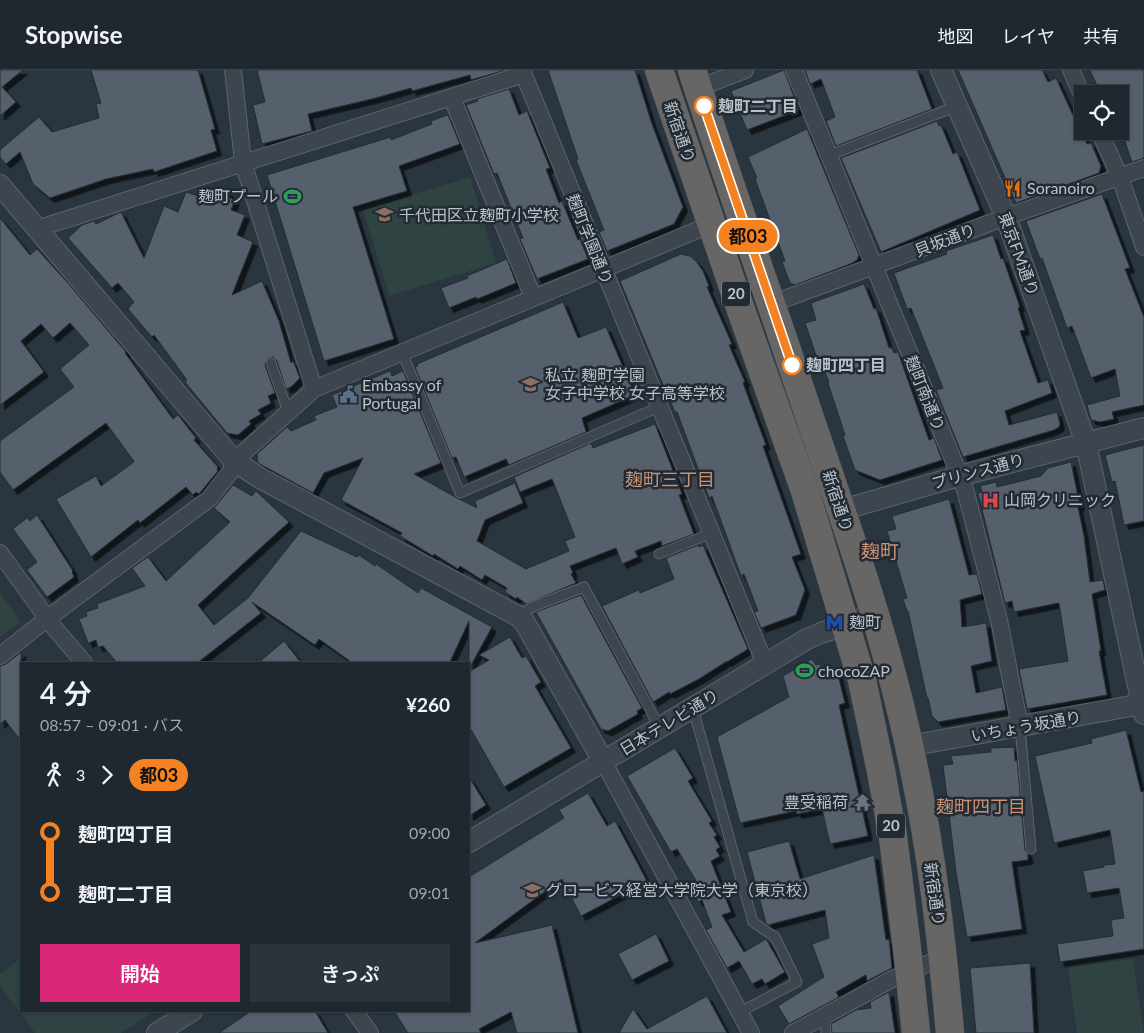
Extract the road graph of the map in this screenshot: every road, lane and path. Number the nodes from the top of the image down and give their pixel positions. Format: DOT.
graph roads {
  1 [pos="233,70"];
  2 [pos="659,70"];
  3 [pos="745,70"];
  4 [pos="794,70"];
  5 [pos="941,70"];
  6 [pos="1071,70"];
  7 [pos="523,72"];
  8 [pos="695,79"];
  9 [pos="1078,85"];
  10 [pos="452,98"];
  11 [pos="957,106"];
  12 [pos="1103,140"];
  13 [pos="830,155"];
  14 [pos="243,162"];
  15 [pos="1144,168"];
  16 [pos="1120,177"];
  17 [pos="0,185"];
  18 [pos="1006,217"];
  19 [pos="712,224"];
  20 [pos="36,229"];
  21 [pos="1144,247"];
  22 [pos="875,266"];
  23 [pos="602,268"];
  24 [pos="533,297"];
  25 [pos="771,304"];
  26 [pos="402,352"];
  27 [pos="271,363"];
  28 [pos="314,389"];
  29 [pos="659,407"];
  30 [pos="288,412"];
  31 [pos="1144,428"];
  32 [pos="1086,443"];
  33 [pos="234,461"];
  34 [pos="959,476"];
  35 [pos="842,510"];
  36 [pos="814,518"];
  37 [pos="712,533"];
  38 [pos="0,553"];
  39 [pos="659,554"];
  40 [pos="875,614"];
  41 [pos="518,616"];
  42 [pos="48,618"];
  43 [pos="846,623"];
  44 [pos="0,656"];
  45 [pos="83,662"];
  46 [pos="765,664"];
  47 [pos="693,709"];
  48 [pos="1143,709"];
  49 [pos="1020,727"];
  50 [pos="660,728"];
  51 [pos="910,746"];
  52 [pos="603,761"];
  53 [pos="470,841"];
  54 [pos="1031,849"];
  55 [pos="943,957"];
  56 [pos="910,972"];
  57 [pos="190,1012"];
  58 [pos="355,1012"];
  59 [pos="740,1012"];
  60 [pos="824,1014"];
  61 [pos="157,1033"];
  62 [pos="370,1033"];
  63 [pos="751,1033"];
  64 [pos="793,1033"];
  65 [pos="826,1033"];
  66 [pos="916,1033"];
  67 [pos="950,1033"];
  1 -- 14 [label="street"];
  2 -- 19 [label="highway, 新宿通り / 20"];
  3 -- 8 [label="street"];
  4 -- 13 [label="street, 麹町南通り"];
  5 -- 11 [label="street, 東京FM通り"];
  6 -- 9 [label="street"];
  7 -- 10 [label="street"];
  7 -- 23 [label="street, 麹町学園通り"];
  8 -- 25 [label="highway, 新宿通り / 20"];
  10 -- 14 [label="street"];
  10 -- 24 [label="street"];
  11 -- 13 [label="lane"];
  11 -- 18 [label="street, 東京FM通り"];
  12 -- 16 [label="street"];
  13 -- 22 [label="street, 麹町南通り"];
  14 -- 20 [label="street"];
  14 -- 28 [label="street"];
  15 -- 16 [label="street, 貝坂通り"];
  16 -- 18 [label="street, 貝坂通り"];
  16 -- 21 [label="street"];
  17 -- 20 [label="street"];
  18 -- 22 [label="street, 貝坂通り"];
  18 -- 32 [label="street, 東京FM通り"];
  19 -- 23 [label="street"];
  19 -- 36 [label="highway, 新宿通り / 20"];
  20 -- 33 [label="street"];
  22 -- 25 [label="street, 貝坂通り"];
  22 -- 34 [label="street, 麹町南通り"];
  23 -- 24 [label="street"];
  23 -- 29 [label="street, 麹町学園通り"];
  24 -- 26 [label="street"];
  25 -- 35 [label="highway, 新宿通り / 20"];
  26 -- 28 [label="street"];
  26 -- 29 [label="lane"];
  27 -- 30 [label="lane"];
  28 -- 30 [label="street"];
  29 -- 37 [label="street, 麹町学園通り"];
  30 -- 33 [label="street"];
  31 -- 32 [label="street, プリンス通り"];
  32 -- 34 [label="street, プリンス通り"];
  32 -- 48 [label="street, 東京FM通り"];
  33 -- 41 [label="street"];
  33 -- 42 [label="street"];
  34 -- 35 [label="street, プリンス通り"];
  34 -- 49 [label="street, 麹町南通り"];
  35 -- 36 [label="street, プリンス通り"];
  35 -- 40 [label="highway, 新宿通り / 20"];
  36 -- 43 [label="highway, 新宿通り / 20"];
  37 -- 39 [label="lane"];
  37 -- 46 [label="street, 麹町学園通り"];
  38 -- 42 [label="street"];
  40 -- 43 [label="street, 日本テレビ通り"];
  40 -- 51 [label="highway, 新宿通り / 20"];
  41 -- 50 [label="lane"];
  41 -- 52 [label="street"];
  42 -- 44 [label="street"];
  42 -- 45 [label="street"];
  43 -- 46 [label="street, 日本テレビ通り"];
  43 -- 56 [label="highway, 新宿通り / 20"];
  46 -- 47 [label="street, 日本テレビ通り"];
  47 -- 50 [label="street, 日本テレビ通り"];
  47 -- 59 [label="lane"];
  48 -- 49 [label="street, いちょう坂通り"];
  49 -- 51 [label="street, いちょう坂通り"];
  49 -- 54 [label="lane"];
  50 -- 52 [label="street, 日本テレビ通り"];
  51 -- 55 [label="highway, 新宿通り / 20"];
  52 -- 53 [label="street, 日本テレビ通り"];
  52 -- 59 [label="street"];
  55 -- 56 [label="street"];
  55 -- 67 [label="highway, 新宿通り / 20"];
  56 -- 60 [label="street"];
  56 -- 66 [label="highway, 新宿通り / 20"];
  57 -- 61 [label="street"];
  58 -- 62 [label="street"];
  59 -- 63 [label="street"];
  60 -- 64 [label="street"];
  60 -- 65 [label="lane"];
}
